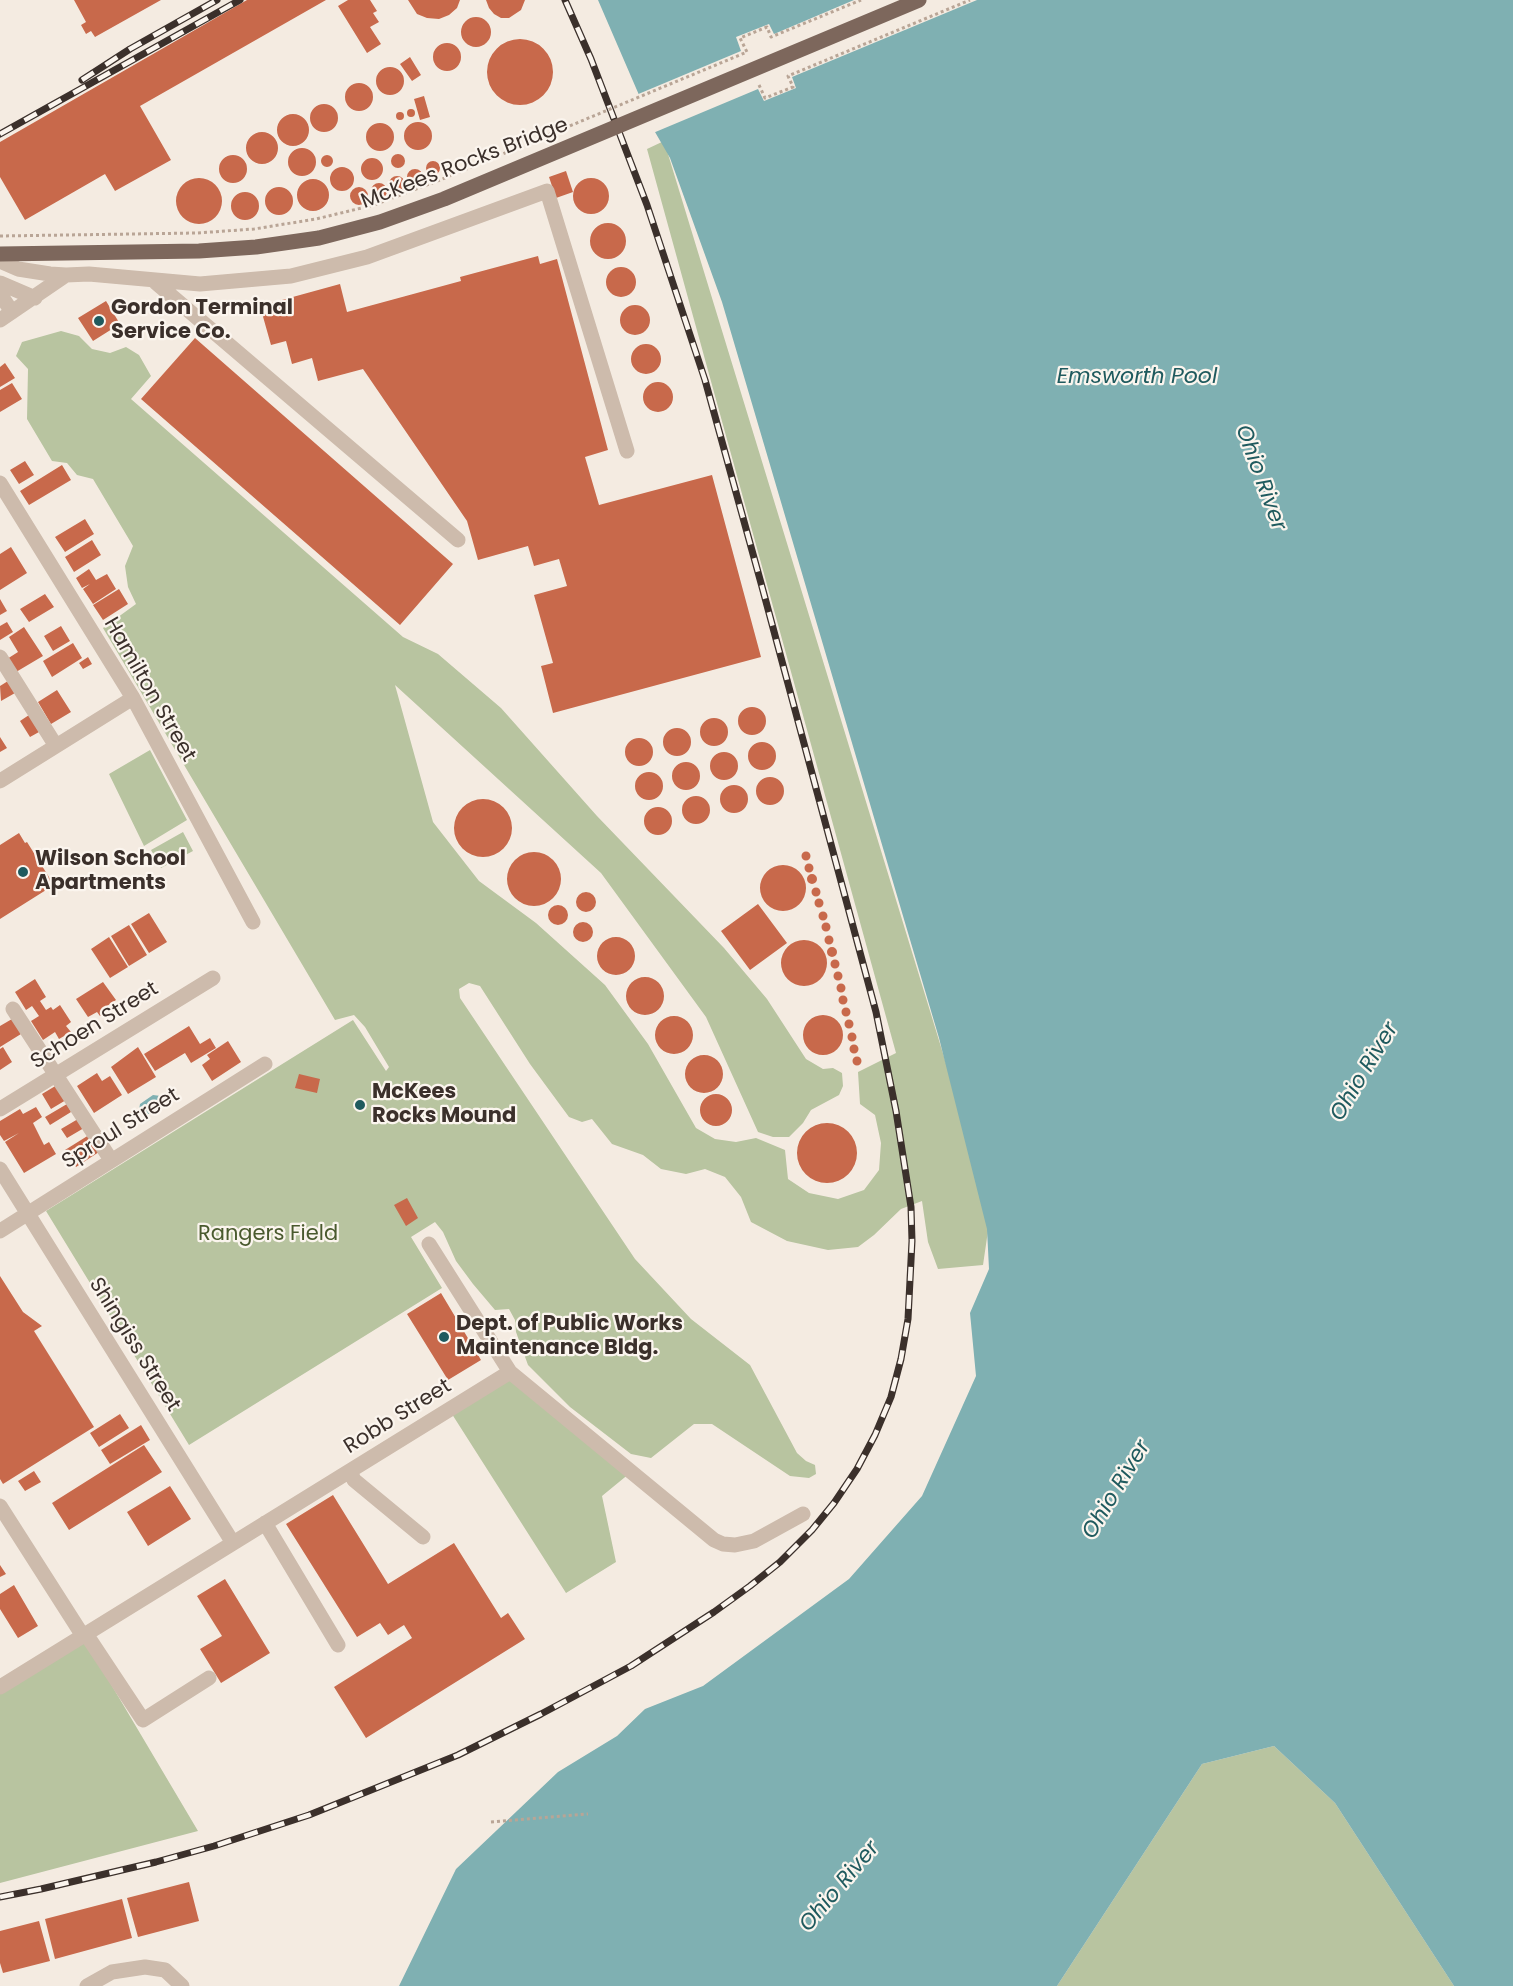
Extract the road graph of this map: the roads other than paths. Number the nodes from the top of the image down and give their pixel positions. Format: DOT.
graph roads {
  1 [pos="919,0"];
  2 [pos="0,254"];
  3 [pos="0,261"];
  4 [pos="64,276"];
  5 [pos="154,281"];
  6 [pos="0,283"];
  7 [pos="0,294"];
  8 [pos="35,298"];
  9 [pos="6,316"];
  10 [pos="627,451"];
  11 [pos="0,483"];
  12 [pos="458,540"];
  13 [pos="0,657"];
  14 [pos="133,698"];
  15 [pos="56,746"];
  16 [pos="0,781"];
  17 [pos="253,922"];
  18 [pos="213,978"];
  19 [pos="13,1009"];
  20 [pos="265,1064"];
  21 [pos="57,1075"];
  22 [pos="0,1109"];
  23 [pos="111,1160"];
  24 [pos="0,1169"];
  25 [pos="27,1214"];
  26 [pos="0,1231"];
  27 [pos="429,1244"];
  28 [pos="510,1371"];
  29 [pos="350,1471"];
  30 [pos="0,1506"];
  31 [pos="802,1514"];
  32 [pos="265,1523"];
  33 [pos="423,1537"];
  34 [pos="233,1543"];
  35 [pos="84,1635"];
  36 [pos="338,1645"];
  37 [pos="209,1678"];
  38 [pos="1,1685"];
  39 [pos="87,1986"];
  40 [pos="182,1986"];
  1 -- 2 [label="main road, McKees Rocks Bridge, bridge"];
  3 -- 4 [label="street"];
  4 -- 5 [label="street"];
  4 -- 8 [label="street"];
  5 -- 10 [label="street"];
  5 -- 12 [label="street"];
  6 -- 8 [label="street"];
  7 -- 9 [label="street"];
  8 -- 9 [label="street"];
  11 -- 14 [label="street, Hamilton Street"];
  13 -- 15 [label="street"];
  14 -- 15 [label="street"];
  14 -- 17 [label="street, Hamilton Street"];
  15 -- 16 [label="street"];
  18 -- 21 [label="street, Schoen Street"];
  19 -- 21 [label="street"];
  20 -- 23 [label="street, Sproul Street"];
  21 -- 22 [label="street, Schoen Street"];
  21 -- 23 [label="street"];
  23 -- 25 [label="street, Sproul Street"];
  24 -- 25 [label="street, Shingiss Street"];
  25 -- 26 [label="street, Sproul Street"];
  25 -- 34 [label="street, Shingiss Street"];
  27 -- 28 [label="street"];
  28 -- 29 [label="street, Robb Street"];
  28 -- 31 [label="street"];
  29 -- 32 [label="street, Robb Street"];
  29 -- 33 [label="street"];
  30 -- 35 [label="street"];
  32 -- 34 [label="street, Robb Street"];
  32 -- 36 [label="street"];
  34 -- 35 [label="street, Robb Street"];
  35 -- 37 [label="street"];
  35 -- 38 [label="street, Robb Street"];
  39 -- 40 [label="street"];
}
